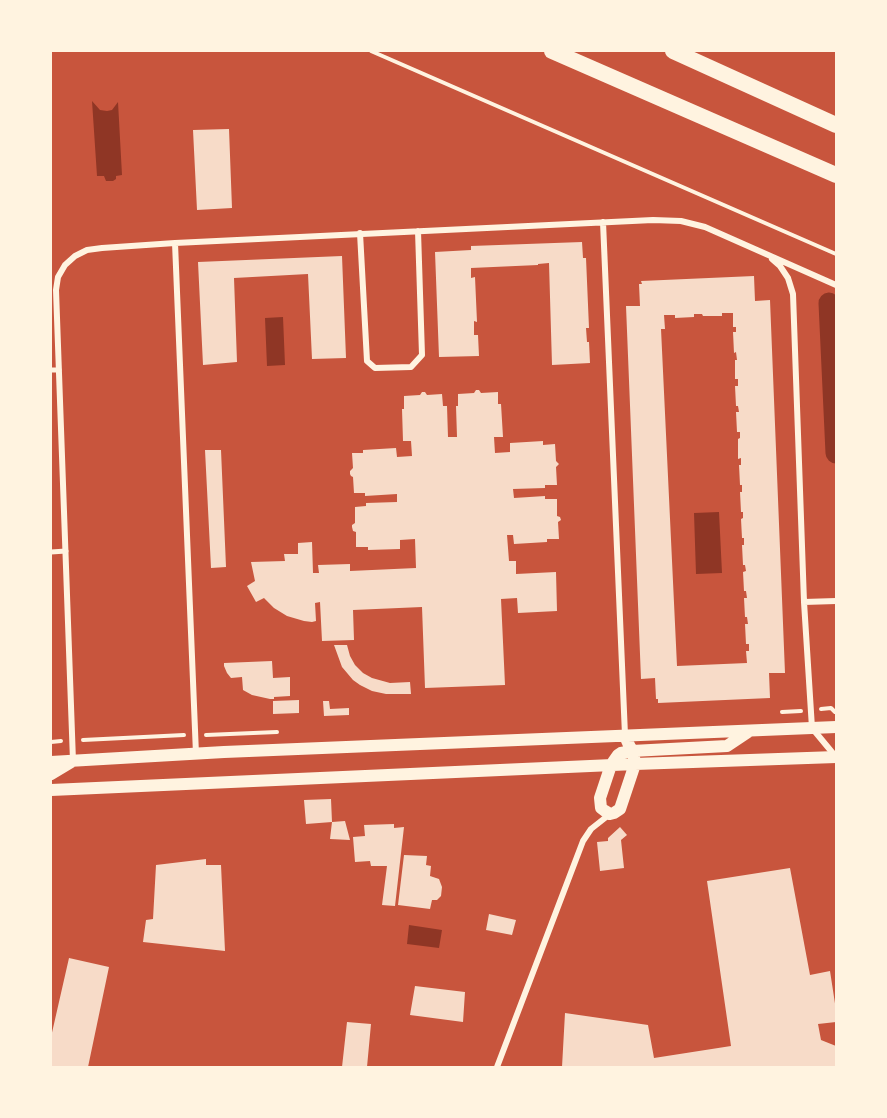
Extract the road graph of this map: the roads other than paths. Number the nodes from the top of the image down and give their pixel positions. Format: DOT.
graph roads {
  1 [pos="552,51"];
  2 [pos="673,51"];
  3 [pos="836,125"];
  4 [pos="836,174"];
  5 [pos="603,222"];
  6 [pos="418,231"];
  7 [pos="360,233"];
  8 [pos="175,243"];
  9 [pos="767,255"];
  10 [pos="836,285"];
  11 [pos="51,370"];
  12 [pos="59,370"];
  13 [pos="66,550"];
  14 [pos="51,552"];
  15 [pos="836,601"];
  16 [pos="804,602"];
  17 [pos="836,727"];
  18 [pos="812,728"];
  19 [pos="748,732"];
  20 [pos="625,736"];
  21 [pos="632,751"];
  22 [pos="196,754"];
  23 [pos="836,757"];
  24 [pos="73,761"];
  25 [pos="51,762"];
  26 [pos="635,764"];
  27 [pos="611,765"];
  28 [pos="51,774"];
  29 [pos="51,790"];
  30 [pos="610,813"];
  31 [pos="497,1067"];
  1 -- 4 [label="highway"];
  2 -- 3 [label="highway"];
  5 -- 6 [label="street"];
  5 -- 9 [label="street"];
  5 -- 20 [label="street"];
  6 -- 7 [label="street"];
  6 -- 7 [label="street"];
  7 -- 8 [label="street"];
  8 -- 12 [label="street"];
  8 -- 22 [label="street"];
  9 -- 10 [label="street"];
  9 -- 16 [label="street"];
  11 -- 12 [label="street"];
  12 -- 13 [label="street"];
  13 -- 14 [label="street"];
  13 -- 24 [label="street"];
  15 -- 16 [label="street"];
  16 -- 18 [label="street"];
  17 -- 18 [label="main road"];
  18 -- 19 [label="main road"];
  18 -- 23 [label="street"];
  19 -- 20 [label="main road"];
  19 -- 21 [label="main road"];
  20 -- 21 [label="main road"];
  20 -- 22 [label="main road"];
  21 -- 26 [label="main road"];
  21 -- 27 [label="main road"];
  22 -- 24 [label="main road"];
  23 -- 26 [label="main road"];
  24 -- 25 [label="main road"];
  24 -- 28 [label="main road"];
  26 -- 27 [label="main road"];
  26 -- 30 [label="main road"];
  27 -- 29 [label="main road"];
  27 -- 30 [label="main road"];
  30 -- 31 [label="street"];
}
